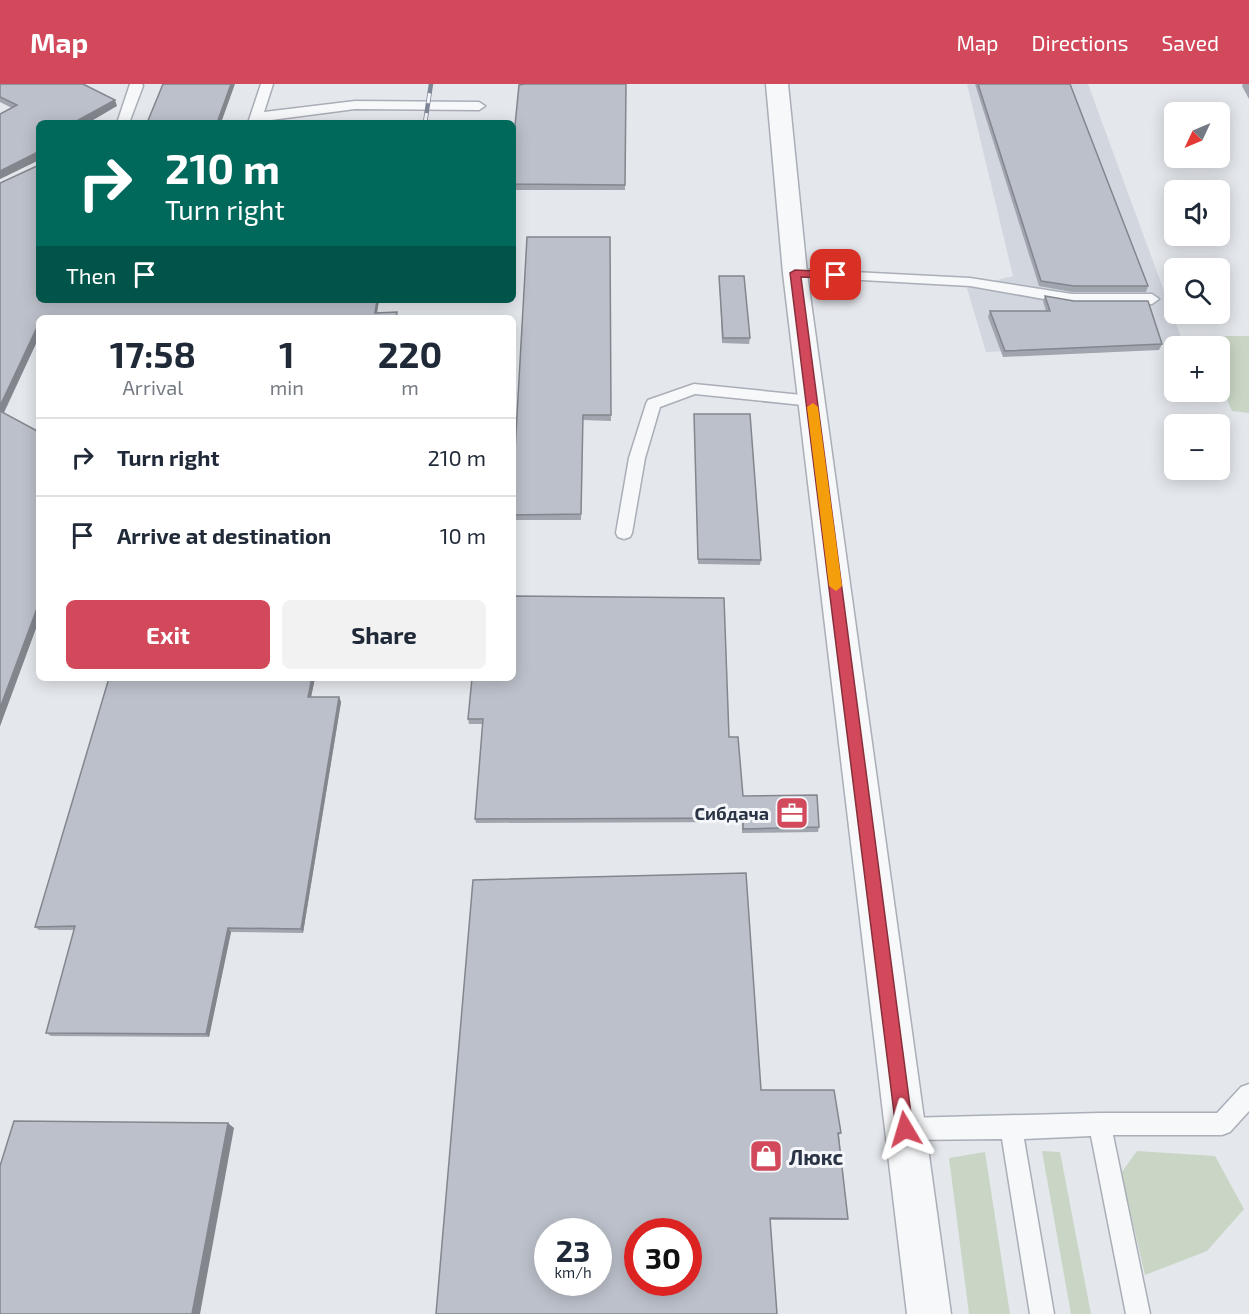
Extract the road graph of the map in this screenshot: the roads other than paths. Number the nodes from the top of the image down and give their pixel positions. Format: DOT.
graph roads {
  1 [pos="136,84"];
  2 [pos="267,84"];
  3 [pos="777,84"];
  4 [pos="479,106"];
  5 [pos="123,120"];
  6 [pos="255,120"];
  7 [pos="795,273"];
  8 [pos="1152,299"];
  9 [pos="812,400"];
  10 [pos="624,533"];
  11 [pos="1249,1095"];
  12 [pos="1100,1124"];
  13 [pos="1011,1128"];
  14 [pos="905,1129"];
  15 [pos="928,1314"];
  16 [pos="1042,1314"];
  17 [pos="1138,1314"];
  1 -- 5 [label="lane"];
  2 -- 6 [label="lane"];
  3 -- 7 [label="street"];
  4 -- 6 [label="lane"];
  7 -- 8 [label="lane"];
  7 -- 9 [label="street"];
  9 -- 10 [label="lane"];
  9 -- 14 [label="street"];
  11 -- 12 [label="lane"];
  12 -- 13 [label="lane"];
  12 -- 17 [label="lane"];
  13 -- 14 [label="lane"];
  13 -- 16 [label="lane"];
  14 -- 15 [label="street"];
}
